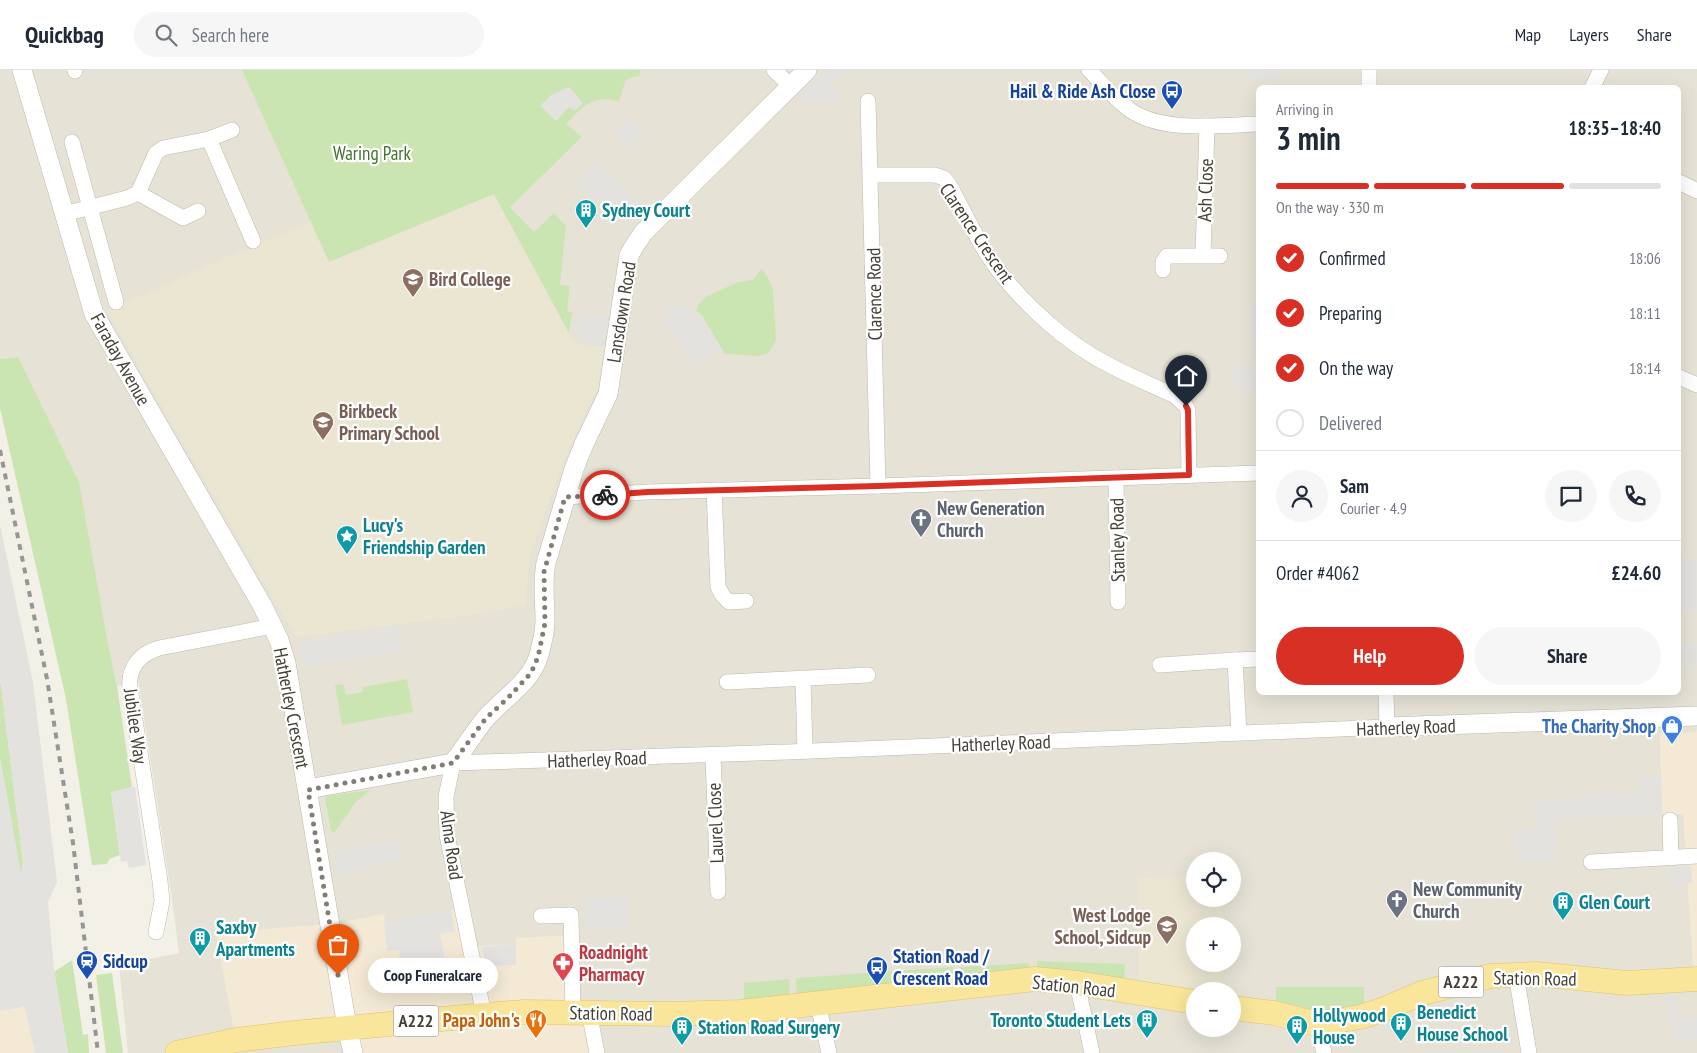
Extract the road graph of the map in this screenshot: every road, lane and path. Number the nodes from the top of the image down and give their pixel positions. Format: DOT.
graph roads {
  1 [pos="22,70"];
  2 [pos="774,70"];
  3 [pos="806,70"];
  4 [pos="1088,70"];
  5 [pos="1369,70"];
  6 [pos="1601,70"];
  7 [pos="1369,85"];
  8 [pos="1594,85"];
  9 [pos="791,86"];
  10 [pos="868,101"];
  11 [pos="1256,124"];
  12 [pos="1207,126"];
  13 [pos="232,130"];
  14 [pos="209,140"];
  15 [pos="72,142"];
  16 [pos="870,175"];
  17 [pos="1681,183"];
  18 [pos="1697,191"];
  19 [pos="138,193"];
  20 [pos="90,207"];
  21 [pos="198,211"];
  22 [pos="64,214"];
  23 [pos="252,241"];
  24 [pos="1203,255"];
  25 [pos="1220,256"];
  26 [pos="1163,270"];
  27 [pos="116,302"];
  28 [pos="1681,378"];
  29 [pos="1697,385"];
  30 [pos="1256,472"];
  31 [pos="1189,475"];
  32 [pos="1116,478"];
  33 [pos="878,486"];
  34 [pos="714,490"];
  35 [pos="565,497"];
  36 [pos="746,601"];
  37 [pos="1118,602"];
  38 [pos="273,626"];
  39 [pos="1256,659"];
  40 [pos="1235,660"];
  41 [pos="1160,665"];
  42 [pos="868,676"];
  43 [pos="803,679"];
  44 [pos="727,682"];
  45 [pos="1386,695"];
  46 [pos="1697,716"];
  47 [pos="1387,727"];
  48 [pos="1239,733"];
  49 [pos="805,751"];
  50 [pos="713,755"];
  51 [pos="453,763"];
  52 [pos="308,790"];
  53 [pos="1670,820"];
  54 [pos="1697,856"];
  55 [pos="1671,858"];
  56 [pos="1591,862"];
  57 [pos="718,892"];
  58 [pos="541,916"];
  59 [pos="156,932"];
  60 [pos="1516,974"];
  61 [pos="1697,979"];
  62 [pos="1077,984"];
  63 [pos="1186,1001"];
  64 [pos="818,1004"];
  65 [pos="1241,1009"];
  66 [pos="581,1012"];
  67 [pos="484,1015"];
  68 [pos="1317,1024"];
  69 [pos="347,1027"];
  70 [pos="177,1053"];
  71 [pos="353,1053"];
  72 [pos="596,1053"];
  73 [pos="829,1053"];
  74 [pos="1092,1053"];
  75 [pos="1324,1053"];
  76 [pos="1529,1053"];
  1 -- 22 [label="street, Faraday Avenue"];
  2 -- 9 [label="street"];
  3 -- 9 [label="street, Lansdown Road"];
  4 -- 12 [label="street"];
  5 -- 7 [label="street"];
  6 -- 8 [label="street"];
  9 -- 35 [label="street, Lansdown Road"];
  10 -- 16 [label="street, Clarence Road"];
  11 -- 12 [label="street"];
  12 -- 24 [label="street, Ash Close"];
  13 -- 14 [label="street"];
  14 -- 19 [label="street"];
  14 -- 23 [label="street"];
  15 -- 20 [label="street"];
  16 -- 31 [label="street, Clarence Crescent"];
  16 -- 33 [label="street, Clarence Road"];
  17 -- 18 [label="street"];
  19 -- 20 [label="street"];
  19 -- 21 [label="street"];
  20 -- 22 [label="street"];
  20 -- 27 [label="street"];
  22 -- 38 [label="street, Faraday Avenue"];
  24 -- 25 [label="street"];
  24 -- 26 [label="street"];
  28 -- 29 [label="street"];
  30 -- 31 [label="street"];
  31 -- 32 [label="street"];
  32 -- 33 [label="street"];
  32 -- 37 [label="street, Stanley Road"];
  33 -- 34 [label="street"];
  34 -- 35 [label="street"];
  34 -- 36 [label="street"];
  35 -- 51 [label="street, Alma Road"];
  38 -- 52 [label="street, Hatherley Crescent"];
  38 -- 59 [label="street, Jubilee Way"];
  39 -- 40 [label="street"];
  40 -- 41 [label="street"];
  40 -- 48 [label="street"];
  42 -- 43 [label="street"];
  43 -- 44 [label="street"];
  43 -- 49 [label="street"];
  45 -- 47 [label="street"];
  46 -- 47 [label="street, Hatherley Road"];
  47 -- 48 [label="street, Hatherley Road"];
  48 -- 49 [label="street, Hatherley Road"];
  49 -- 50 [label="street, Hatherley Road"];
  50 -- 51 [label="street, Hatherley Road"];
  50 -- 57 [label="street, Laurel Close"];
  51 -- 52 [label="street, Hatherley Road"];
  51 -- 67 [label="street, Alma Road"];
  52 -- 69 [label="street, Hatherley Crescent"];
  53 -- 55 [label="street"];
  54 -- 55 [label="street"];
  55 -- 56 [label="street"];
  58 -- 66 [label="street"];
  60 -- 61 [label="main road, Station Road / A222"];
  60 -- 68 [label="main road, Station Road / A222"];
  60 -- 76 [label="street"];
  62 -- 63 [label="main road, Station Road / A222"];
  62 -- 64 [label="main road, Station Road / A222"];
  62 -- 74 [label="street"];
  64 -- 66 [label="main road, Station Road / A222"];
  64 -- 73 [label="street"];
  65 -- 68 [label="main road, Station Road / A222"];
  66 -- 67 [label="main road, Station Road / A222"];
  66 -- 72 [label="street"];
  67 -- 69 [label="main road, Station Road / A222"];
  68 -- 75 [label="street"];
  69 -- 70 [label="main road, Station Road / A222"];
  69 -- 71 [label="street, Hatherley Crescent"];
}
